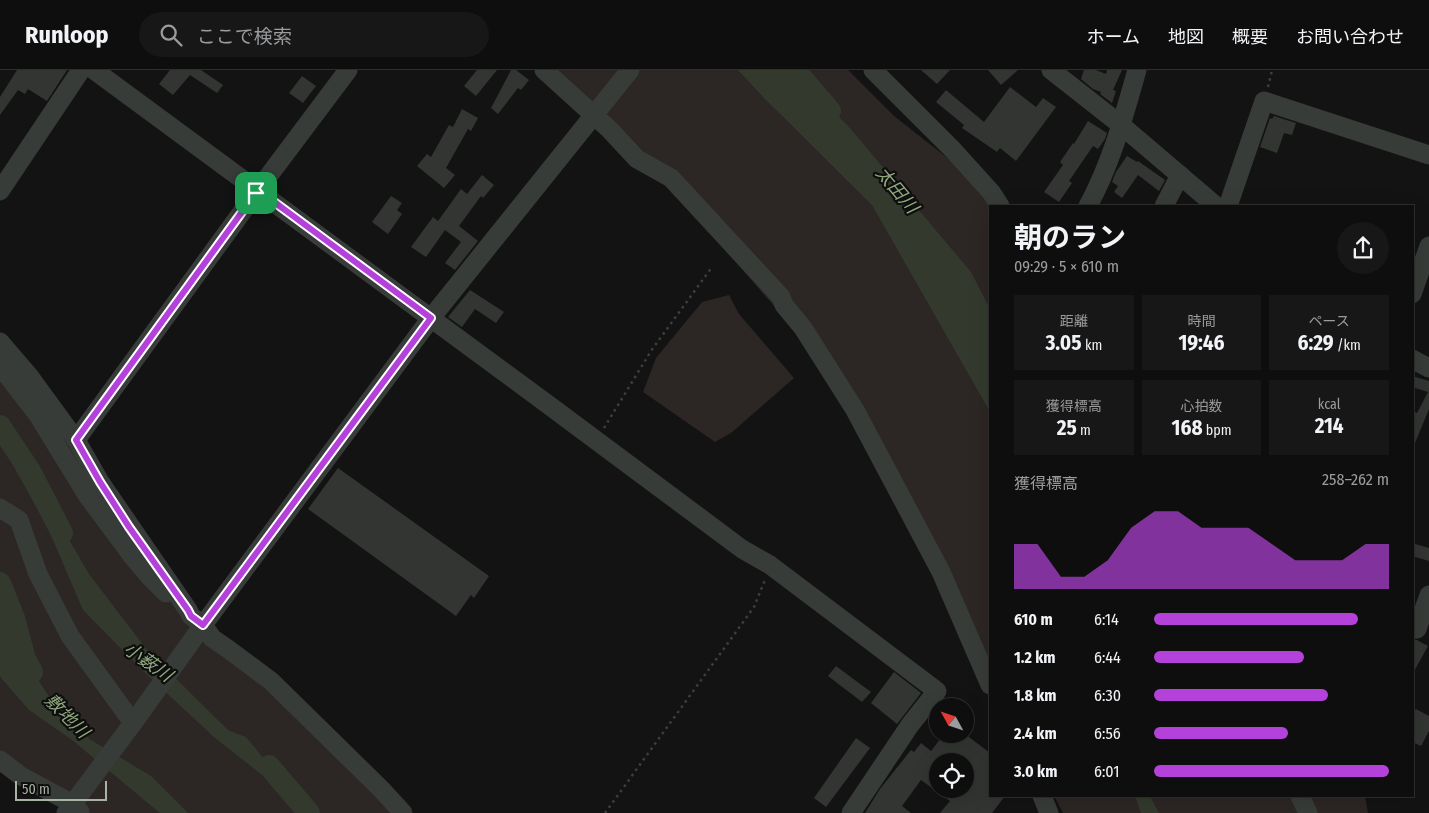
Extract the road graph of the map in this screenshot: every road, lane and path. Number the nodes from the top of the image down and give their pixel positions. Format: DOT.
graph roads {
  1 [pos="81,70"];
  2 [pos="94,70"];
  3 [pos="348,70"];
  4 [pos="544,70"];
  5 [pos="630,70"];
  6 [pos="873,70"];
  7 [pos="1051,70"];
  8 [pos="1138,70"];
  9 [pos="599,109"];
  10 [pos="1121,125"];
  11 [pos="1429,155"];
  12 [pos="1180,175"];
  13 [pos="258,190"];
  14 [pos="0,191"];
  15 [pos="999,205"];
  16 [pos="1089,205"];
  17 [pos="1165,205"];
  18 [pos="1215,205"];
  19 [pos="1228,205"];
  20 [pos="1429,246"];
  21 [pos="712,267"];
  22 [pos="1414,288"];
  23 [pos="431,318"];
  24 [pos="0,342"];
  25 [pos="1414,360"];
  26 [pos="0,366"];
  27 [pos="1429,368"];
  28 [pos="76,440"];
  29 [pos="596,441"];
  30 [pos="0,508"];
  31 [pos="770,566"];
  32 [pos="1429,595"];
  33 [pos="197,621"];
  34 [pos="1420,630"];
  35 [pos="989,683"];
  36 [pos="132,724"];
  37 [pos="0,760"];
  38 [pos="1042,797"];
  39 [pos="1300,797"];
  40 [pos="74,808"];
  41 [pos="403,813"];
  42 [pos="605,813"];
  43 [pos="851,813"];
  44 [pos="1049,813"];
  45 [pos="1308,813"];
  1 -- 14 [label="street"];
  2 -- 13 [label="street"];
  3 -- 13 [label="street"];
  4 -- 9 [label="street"];
  5 -- 9 [label="street"];
  6 -- 15 [label="street"];
  7 -- 10 [label="street"];
  8 -- 10 [label="street"];
  9 -- 23 [label="street"];
  9 -- 35 [label="street"];
  10 -- 12 [label="street"];
  10 -- 16 [label="street"];
  11 -- 19 [label="street"];
  12 -- 17 [label="street"];
  12 -- 18 [label="street"];
  13 -- 23 [label="street"];
  13 -- 28 [label="street"];
  20 -- 22 [label="street"];
  21 -- 29 [label="path"];
  23 -- 29 [label="street"];
  23 -- 33 [label="street"];
  24 -- 28 [label="street"];
  25 -- 27 [label="street"];
  26 -- 33 [label="street"];
  28 -- 33 [label="street"];
  29 -- 31 [label="street"];
  30 -- 36 [label="street"];
  31 -- 42 [label="path"];
  31 -- 43 [label="street"];
  32 -- 34 [label="street"];
  33 -- 36 [label="street"];
  33 -- 41 [label="street"];
  36 -- 40 [label="street"];
  37 -- 40 [label="street"];
  38 -- 44 [label="street"];
  39 -- 45 [label="street"];
}
